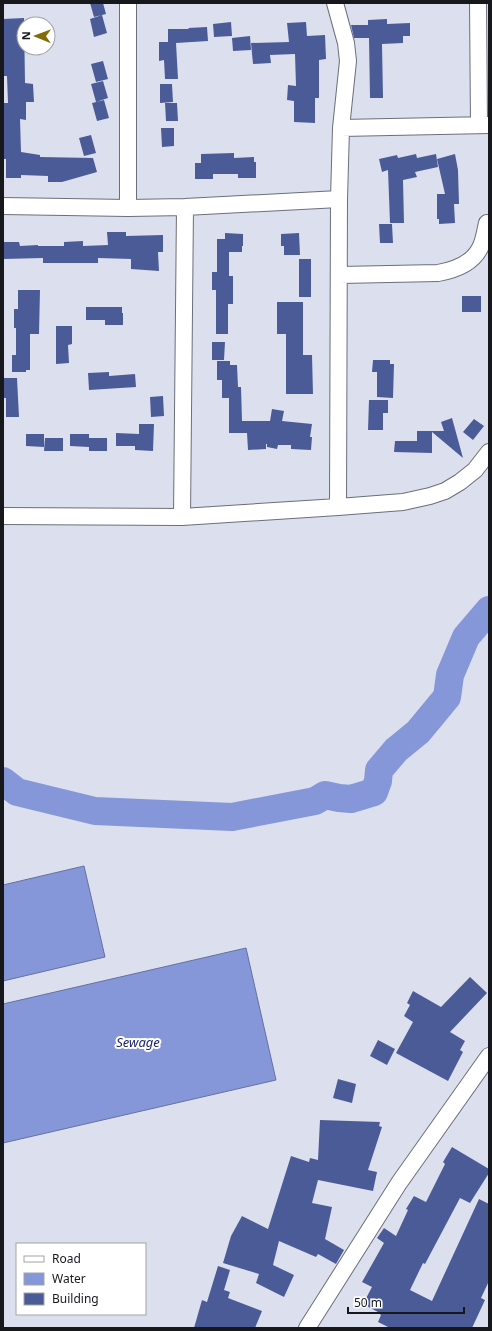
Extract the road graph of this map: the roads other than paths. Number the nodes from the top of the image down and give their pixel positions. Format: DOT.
graph roads {
  1 [pos="128,3"];
  2 [pos="335,3"];
  3 [pos="478,3"];
  4 [pos="484,125"];
  5 [pos="341,128"];
  6 [pos="339,199"];
  7 [pos="3,206"];
  8 [pos="185,207"];
  9 [pos="128,208"];
  10 [pos="487,224"];
  11 [pos="340,274"];
  12 [pos="489,452"];
  13 [pos="338,507"];
  14 [pos="3,516"];
  15 [pos="182,517"];
  16 [pos="489,1056"];
  17 [pos="307,1328"];
  1 -- 9 [label="street"];
  2 -- 5 [label="street"];
  3 -- 4 [label="street"];
  4 -- 5 [label="street"];
  5 -- 6 [label="street"];
  6 -- 8 [label="street"];
  6 -- 11 [label="street"];
  7 -- 9 [label="street"];
  8 -- 9 [label="street"];
  8 -- 15 [label="street"];
  10 -- 11 [label="street"];
  11 -- 13 [label="street"];
  12 -- 13 [label="street"];
  13 -- 15 [label="street"];
  14 -- 15 [label="street"];
  16 -- 17 [label="street"];
}
